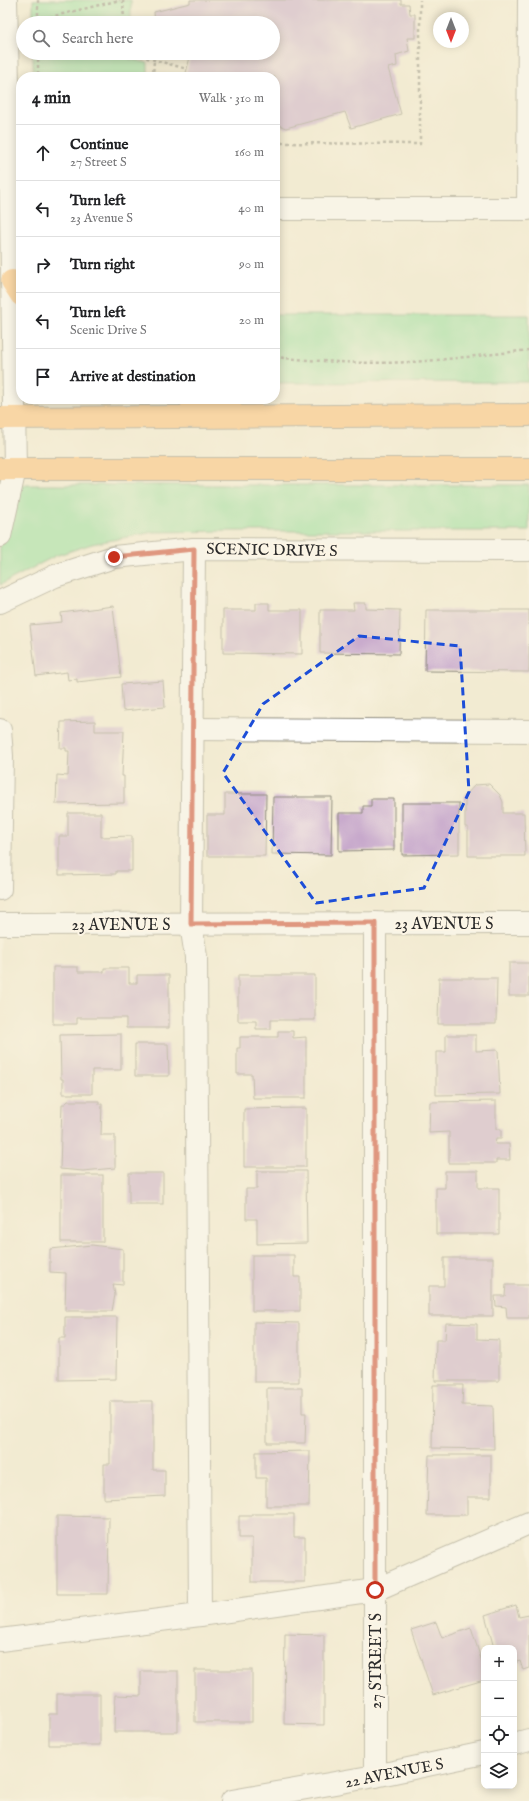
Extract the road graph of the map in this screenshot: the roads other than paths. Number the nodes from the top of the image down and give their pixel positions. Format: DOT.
graph roads {
  1 [pos="6,0"];
  2 [pos="529,0"];
  3 [pos="16,208"];
  4 [pos="280,209"];
  5 [pos="16,288"];
  6 [pos="210,404"];
  7 [pos="529,415"];
  8 [pos="261,417"];
  9 [pos="7,418"];
  10 [pos="7,469"];
  11 [pos="529,470"];
  12 [pos="0,536"];
  13 [pos="194,549"];
  14 [pos="529,550"];
  15 [pos="0,602"];
  16 [pos="193,729"];
  17 [pos="0,730"];
  18 [pos="529,731"];
  19 [pos="0,889"];
  20 [pos="375,923"];
  21 [pos="529,923"];
  22 [pos="0,924"];
  23 [pos="191,924"];
  24 [pos="529,1523"];
  25 [pos="375,1590"];
  26 [pos="200,1615"];
  27 [pos="0,1640"];
  28 [pos="529,1740"];
  29 [pos="517,1743"];
  30 [pos="481,1755"];
  31 [pos="375,1776"];
  32 [pos="232,1801"];
  1 -- 3 [label="street"];
  2 -- 4 [label="street"];
  3 -- 5 [label="street"];
  5 -- 9 [label="street"];
  6 -- 8 [label="main road"];
  7 -- 8 [label="main road"];
  8 -- 9 [label="main road"];
  9 -- 10 [label="street"];
  10 -- 11 [label="main road"];
  10 -- 12 [label="street"];
  13 -- 14 [label="street, SCENIC DRIVE S"];
  13 -- 15 [label="street, SCENIC DRIVE S"];
  13 -- 16 [label="street"];
  16 -- 18 [label="street"];
  16 -- 23 [label="street"];
  17 -- 19 [label="street"];
  20 -- 21 [label="street, 23 AVENUE S"];
  20 -- 23 [label="street, 23 AVENUE S"];
  20 -- 25 [label="street, 27 STREET S"];
  22 -- 23 [label="street, 23 AVENUE S"];
  23 -- 26 [label="street"];
  24 -- 25 [label="street"];
  25 -- 26 [label="street"];
  25 -- 31 [label="street, 27 STREET S"];
  26 -- 27 [label="street"];
  28 -- 29 [label="street"];
  30 -- 31 [label="street, 22 AVENUE S"];
  31 -- 32 [label="street, 22 AVENUE S"];
}
